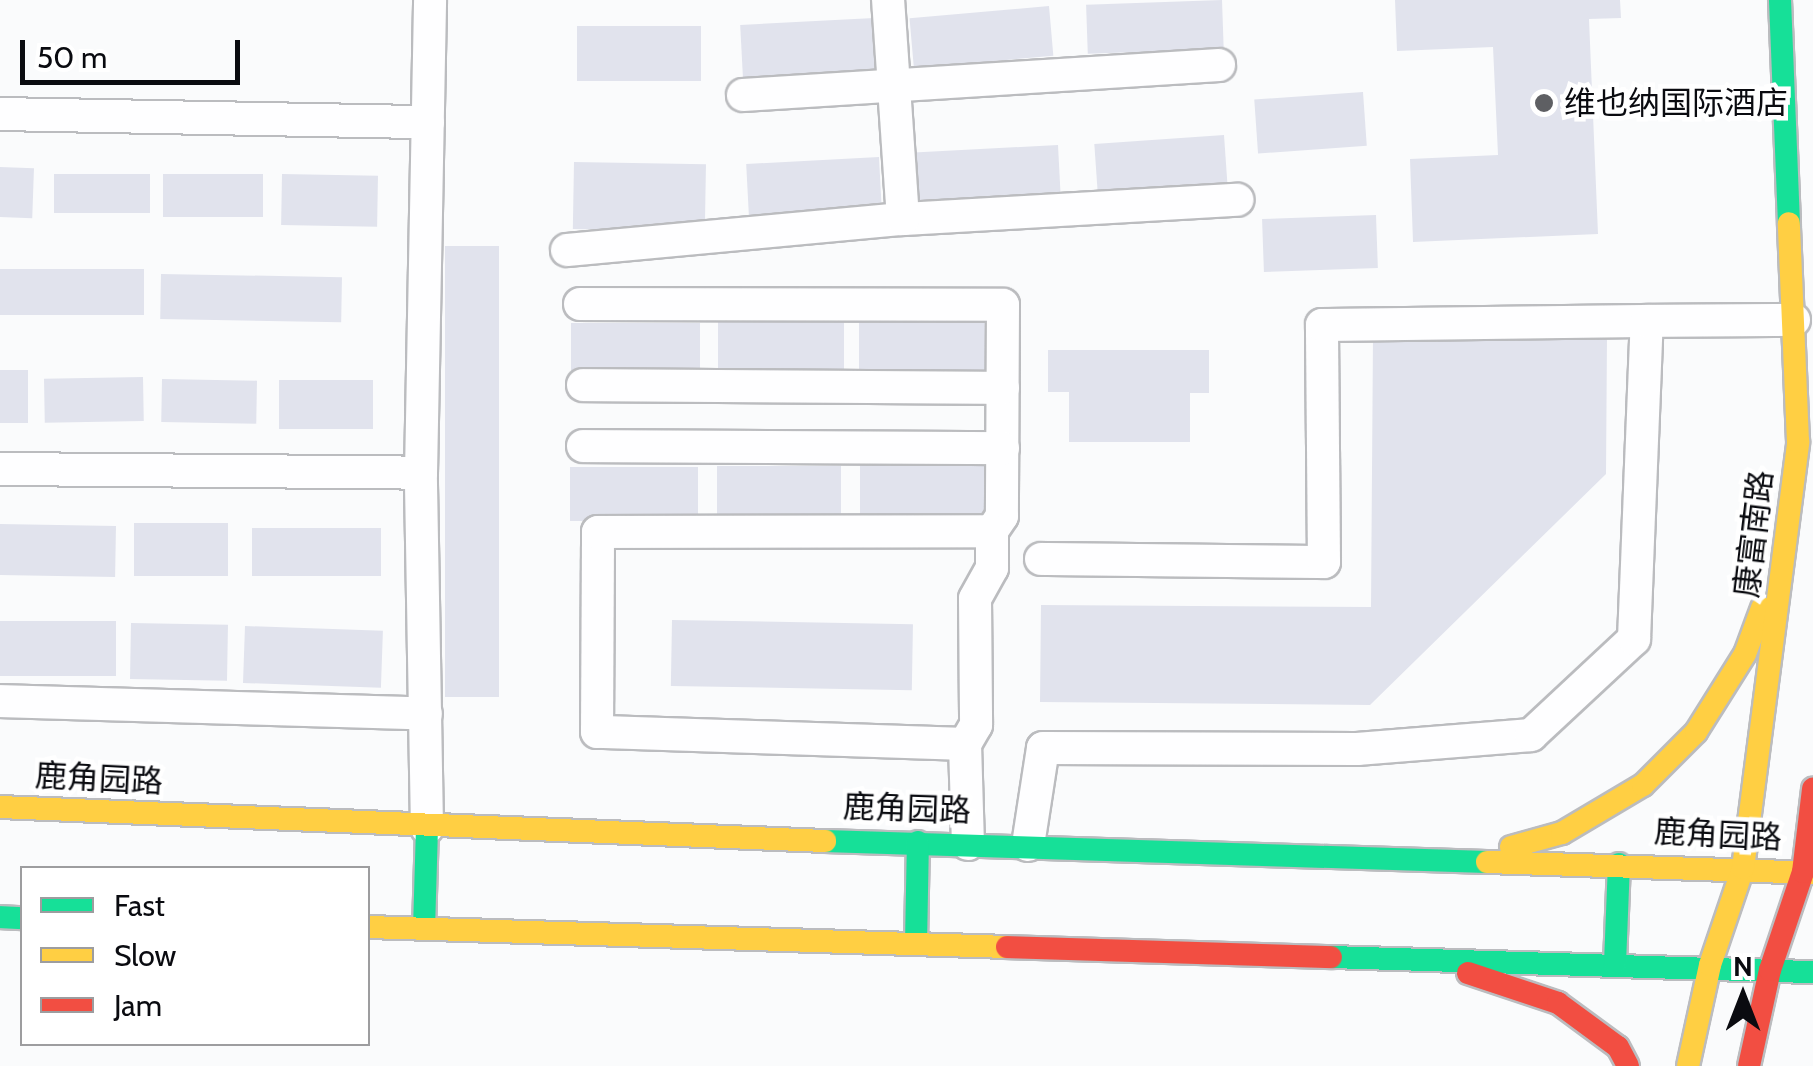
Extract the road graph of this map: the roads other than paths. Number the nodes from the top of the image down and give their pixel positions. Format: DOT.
graph roads {
  1 [pos="430,0"];
  2 [pos="888,0"];
  3 [pos="1780,0"];
  4 [pos="1219,65"];
  5 [pos="894,87"];
  6 [pos="744,96"];
  7 [pos="0,114"];
  8 [pos="428,122"];
  9 [pos="1237,200"];
  10 [pos="902,219"];
  11 [pos="567,250"];
  12 [pos="580,304"];
  13 [pos="1794,320"];
  14 [pos="1648,322"];
  15 [pos="583,385"];
  16 [pos="1003,388"];
  17 [pos="584,446"];
  18 [pos="1003,448"];
  19 [pos="0,469"];
  20 [pos="421,473"];
  21 [pos="992,531"];
  22 [pos="1784,549"];
  23 [pos="1041,559"];
  24 [pos="0,701"];
  25 [pos="426,714"];
  26 [pos="965,744"];
  27 [pos="1813,789"];
  28 [pos="0,807"];
  29 [pos="427,828"];
  30 [pos="918,842"];
  31 [pos="968,844"];
  32 [pos="1028,846"];
  33 [pos="1468,858"];
  34 [pos="1618,864"];
  35 [pos="1743,868"];
  36 [pos="1808,872"];
  37 [pos="370,927"];
  38 [pos="424,929"];
  39 [pos="916,943"];
  40 [pos="1422,957"];
  41 [pos="1615,963"];
  42 [pos="1710,965"];
  43 [pos="1770,970"];
  44 [pos="1813,972"];
  45 [pos="1628,1066"];
  46 [pos="1688,1066"];
  47 [pos="1749,1066"];
  1 -- 8 [label="street"];
  2 -- 5 [label="street"];
  3 -- 13 [label="street, 康富南路"];
  4 -- 5 [label="street"];
  5 -- 6 [label="street"];
  5 -- 10 [label="street"];
  7 -- 8 [label="street"];
  8 -- 20 [label="street"];
  9 -- 10 [label="street"];
  10 -- 11 [label="street"];
  12 -- 16 [label="street"];
  13 -- 14 [label="street"];
  13 -- 22 [label="street, 康富南路"];
  14 -- 23 [label="street"];
  14 -- 32 [label="street"];
  15 -- 16 [label="street"];
  16 -- 18 [label="street"];
  17 -- 18 [label="street"];
  18 -- 21 [label="street"];
  19 -- 20 [label="street"];
  20 -- 25 [label="street"];
  21 -- 26 [label="street"];
  21 -- 26 [label="street"];
  22 -- 33 [label="street"];
  22 -- 35 [label="street, 康富南路"];
  24 -- 25 [label="street"];
  25 -- 29 [label="street"];
  26 -- 31 [label="street"];
  27 -- 36 [label="street"];
  28 -- 29 [label="street, 鹿角园路"];
  29 -- 30 [label="street, 鹿角园路"];
  29 -- 38 [label="street"];
  30 -- 31 [label="street, 鹿角园路"];
  30 -- 39 [label="street"];
  31 -- 32 [label="street, 鹿角园路"];
  32 -- 33 [label="street, 鹿角园路"];
  33 -- 34 [label="street, 鹿角园路"];
  34 -- 35 [label="street, 鹿角园路"];
  34 -- 41 [label="street"];
  35 -- 36 [label="street, 鹿角园路"];
  35 -- 42 [label="street, 康富南路"];
  36 -- 43 [label="street"];
  37 -- 38 [label="street"];
  38 -- 39 [label="street"];
  39 -- 40 [label="street"];
  40 -- 41 [label="street"];
  40 -- 45 [label="street"];
  41 -- 42 [label="street"];
  42 -- 43 [label="street"];
  42 -- 46 [label="street, 康富南路"];
  43 -- 44 [label="street"];
  43 -- 47 [label="street"];
}
